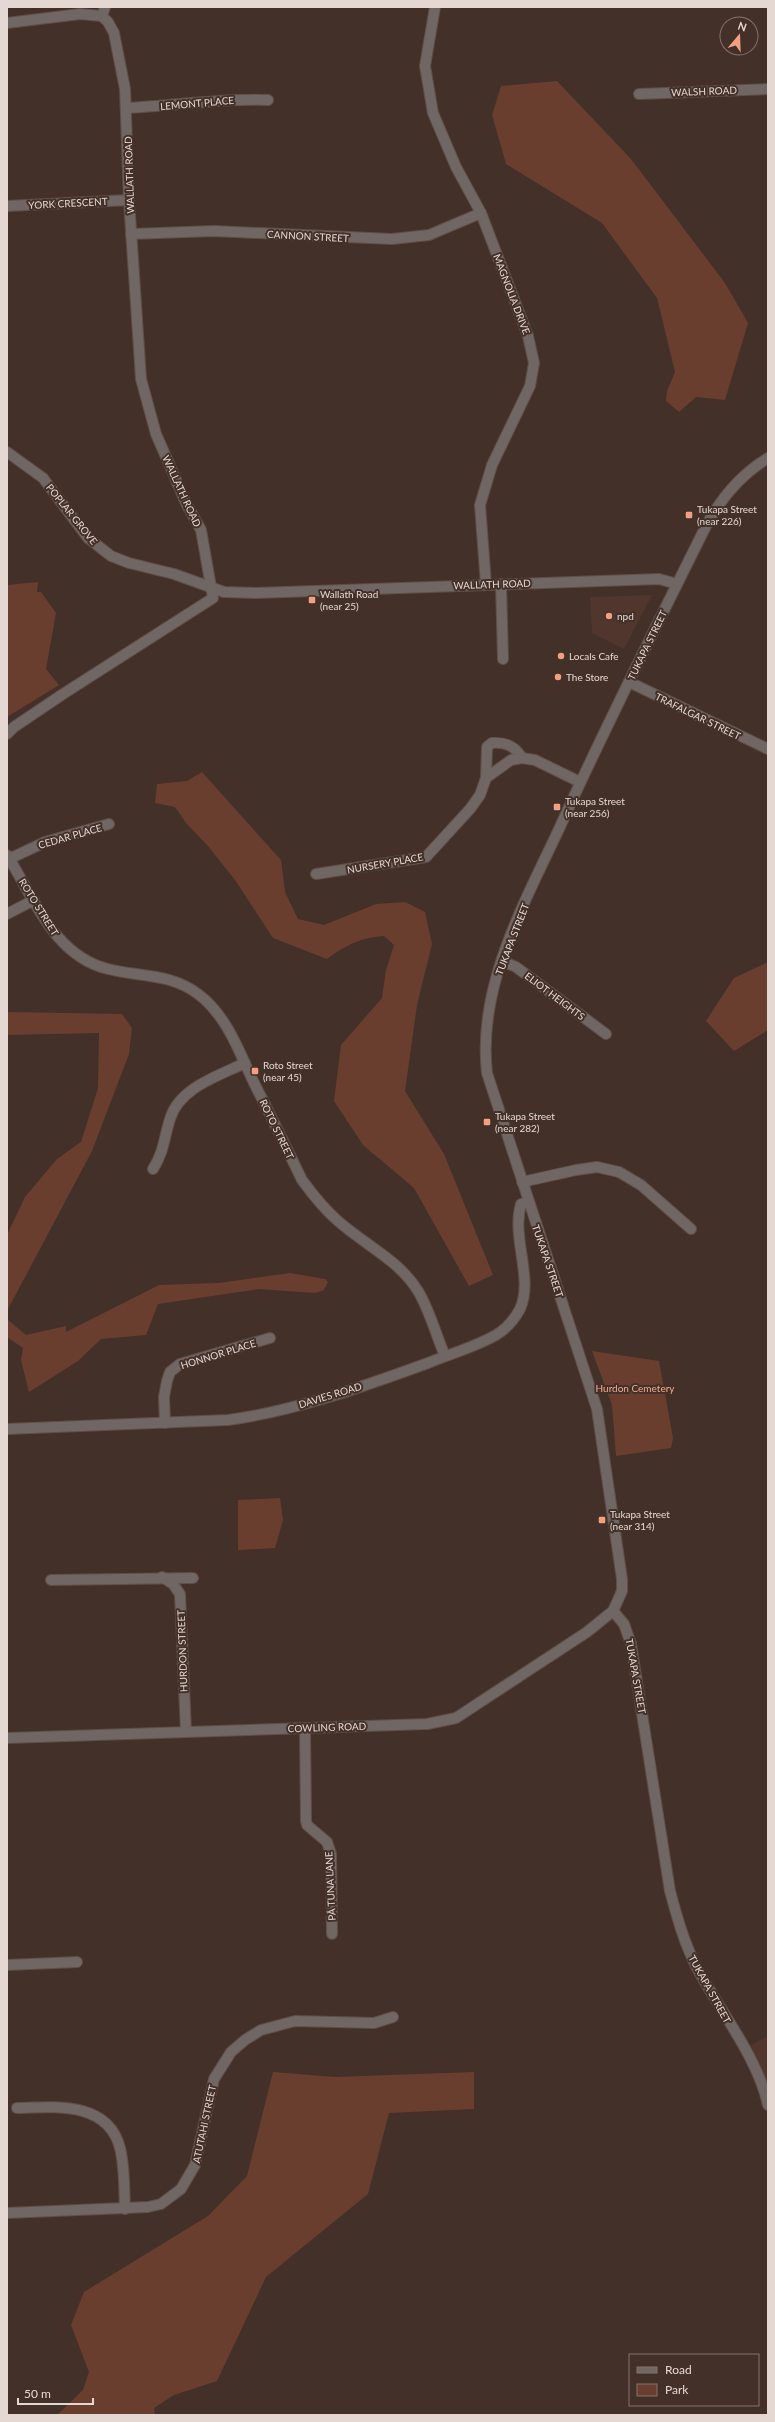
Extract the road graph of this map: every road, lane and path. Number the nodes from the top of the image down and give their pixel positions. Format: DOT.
graph roads {
  1 [pos="435,7"];
  2 [pos="103,12"];
  3 [pos="7,23"];
  4 [pos="768,89"];
  5 [pos="640,94"];
  6 [pos="268,100"];
  7 [pos="126,108"];
  8 [pos="129,200"];
  9 [pos="7,206"];
  10 [pos="480,213"];
  11 [pos="131,234"];
  12 [pos="7,452"];
  13 [pos="768,458"];
  14 [pos="486,584"];
  15 [pos="501,584"];
  16 [pos="677,584"];
  17 [pos="211,587"];
  18 [pos="503,659"];
  19 [pos="629,682"];
  20 [pos="7,734"];
  21 [pos="768,749"];
  22 [pos="522,758"];
  23 [pos="486,778"];
  24 [pos="580,782"];
  25 [pos="109,824"];
  26 [pos="8,857"];
  27 [pos="316,874"];
  28 [pos="34,900"];
  29 [pos="7,914"];
  30 [pos="502,961"];
  31 [pos="606,1034"];
  32 [pos="245,1063"];
  33 [pos="152,1169"];
  34 [pos="522,1182"];
  35 [pos="528,1202"];
  36 [pos="691,1229"];
  37 [pos="270,1338"];
  38 [pos="445,1356"];
  39 [pos="165,1423"];
  40 [pos="7,1429"];
  41 [pos="162,1578"];
  42 [pos="193,1578"];
  43 [pos="51,1580"];
  44 [pos="613,1611"];
  45 [pos="305,1728"];
  46 [pos="186,1732"];
  47 [pos="7,1738"];
  48 [pos="332,1934"];
  49 [pos="78,1962"];
  50 [pos="7,1965"];
  51 [pos="393,2017"];
  52 [pos="768,2105"];
  53 [pos="17,2108"];
  54 [pos="125,2209"];
  55 [pos="7,2213"];
  1 -- 10 [label="street, MAGNOLIA DRIVE"];
  2 -- 3 [label="street"];
  2 -- 7 [label="street, WALLATH ROAD"];
  4 -- 5 [label="street, WALSH ROAD"];
  6 -- 7 [label="street, LEMONT PLACE"];
  7 -- 8 [label="street, WALLATH ROAD"];
  8 -- 9 [label="street, YORK CRESCENT"];
  8 -- 11 [label="street, WALLATH ROAD"];
  10 -- 11 [label="street, CANNON STREET"];
  10 -- 14 [label="street, MAGNOLIA DRIVE"];
  11 -- 17 [label="street, WALLATH ROAD"];
  12 -- 17 [label="street, POPLAR GROVE"];
  13 -- 16 [label="street, TUKAPA STREET"];
  14 -- 15 [label="street, WALLATH ROAD"];
  14 -- 17 [label="street, WALLATH ROAD"];
  15 -- 16 [label="street, WALLATH ROAD"];
  15 -- 18 [label="street"];
  16 -- 19 [label="street, TUKAPA STREET"];
  17 -- 20 [label="street"];
  19 -- 21 [label="street, TRAFALGAR STREET"];
  19 -- 24 [label="street, TUKAPA STREET"];
  22 -- 23 [label="street, NURSERY PLACE"];
  22 -- 23 [label="street, NURSERY PLACE"];
  22 -- 24 [label="street, NURSERY PLACE"];
  23 -- 27 [label="street, NURSERY PLACE"];
  24 -- 30 [label="street, TUKAPA STREET"];
  25 -- 26 [label="street, CEDAR PLACE"];
  26 -- 28 [label="street, ROTO STREET"];
  28 -- 29 [label="street"];
  28 -- 32 [label="street, ROTO STREET"];
  30 -- 31 [label="street, ELIOT HEIGHTS"];
  30 -- 34 [label="street, TUKAPA STREET"];
  32 -- 33 [label="street"];
  32 -- 38 [label="street, ROTO STREET"];
  34 -- 35 [label="street, TUKAPA STREET"];
  34 -- 36 [label="street"];
  35 -- 38 [label="street, DAVIES ROAD"];
  35 -- 44 [label="street, TUKAPA STREET"];
  37 -- 39 [label="street, HONNOR PLACE"];
  38 -- 39 [label="street, DAVIES ROAD"];
  39 -- 40 [label="street, DAVIES ROAD"];
  41 -- 42 [label="street"];
  41 -- 43 [label="street"];
  41 -- 46 [label="street, HURDON STREET"];
  44 -- 45 [label="street, COWLING ROAD"];
  44 -- 52 [label="street, TUKAPA STREET"];
  45 -- 46 [label="street, COWLING ROAD"];
  45 -- 48 [label="street, PĀ TUNA LANE"];
  46 -- 47 [label="street, COWLING ROAD"];
  49 -- 50 [label="street"];
  51 -- 54 [label="street, ATUTAHI STREET"];
  53 -- 54 [label="street"];
  54 -- 55 [label="street, ATUTAHI STREET"];
}
